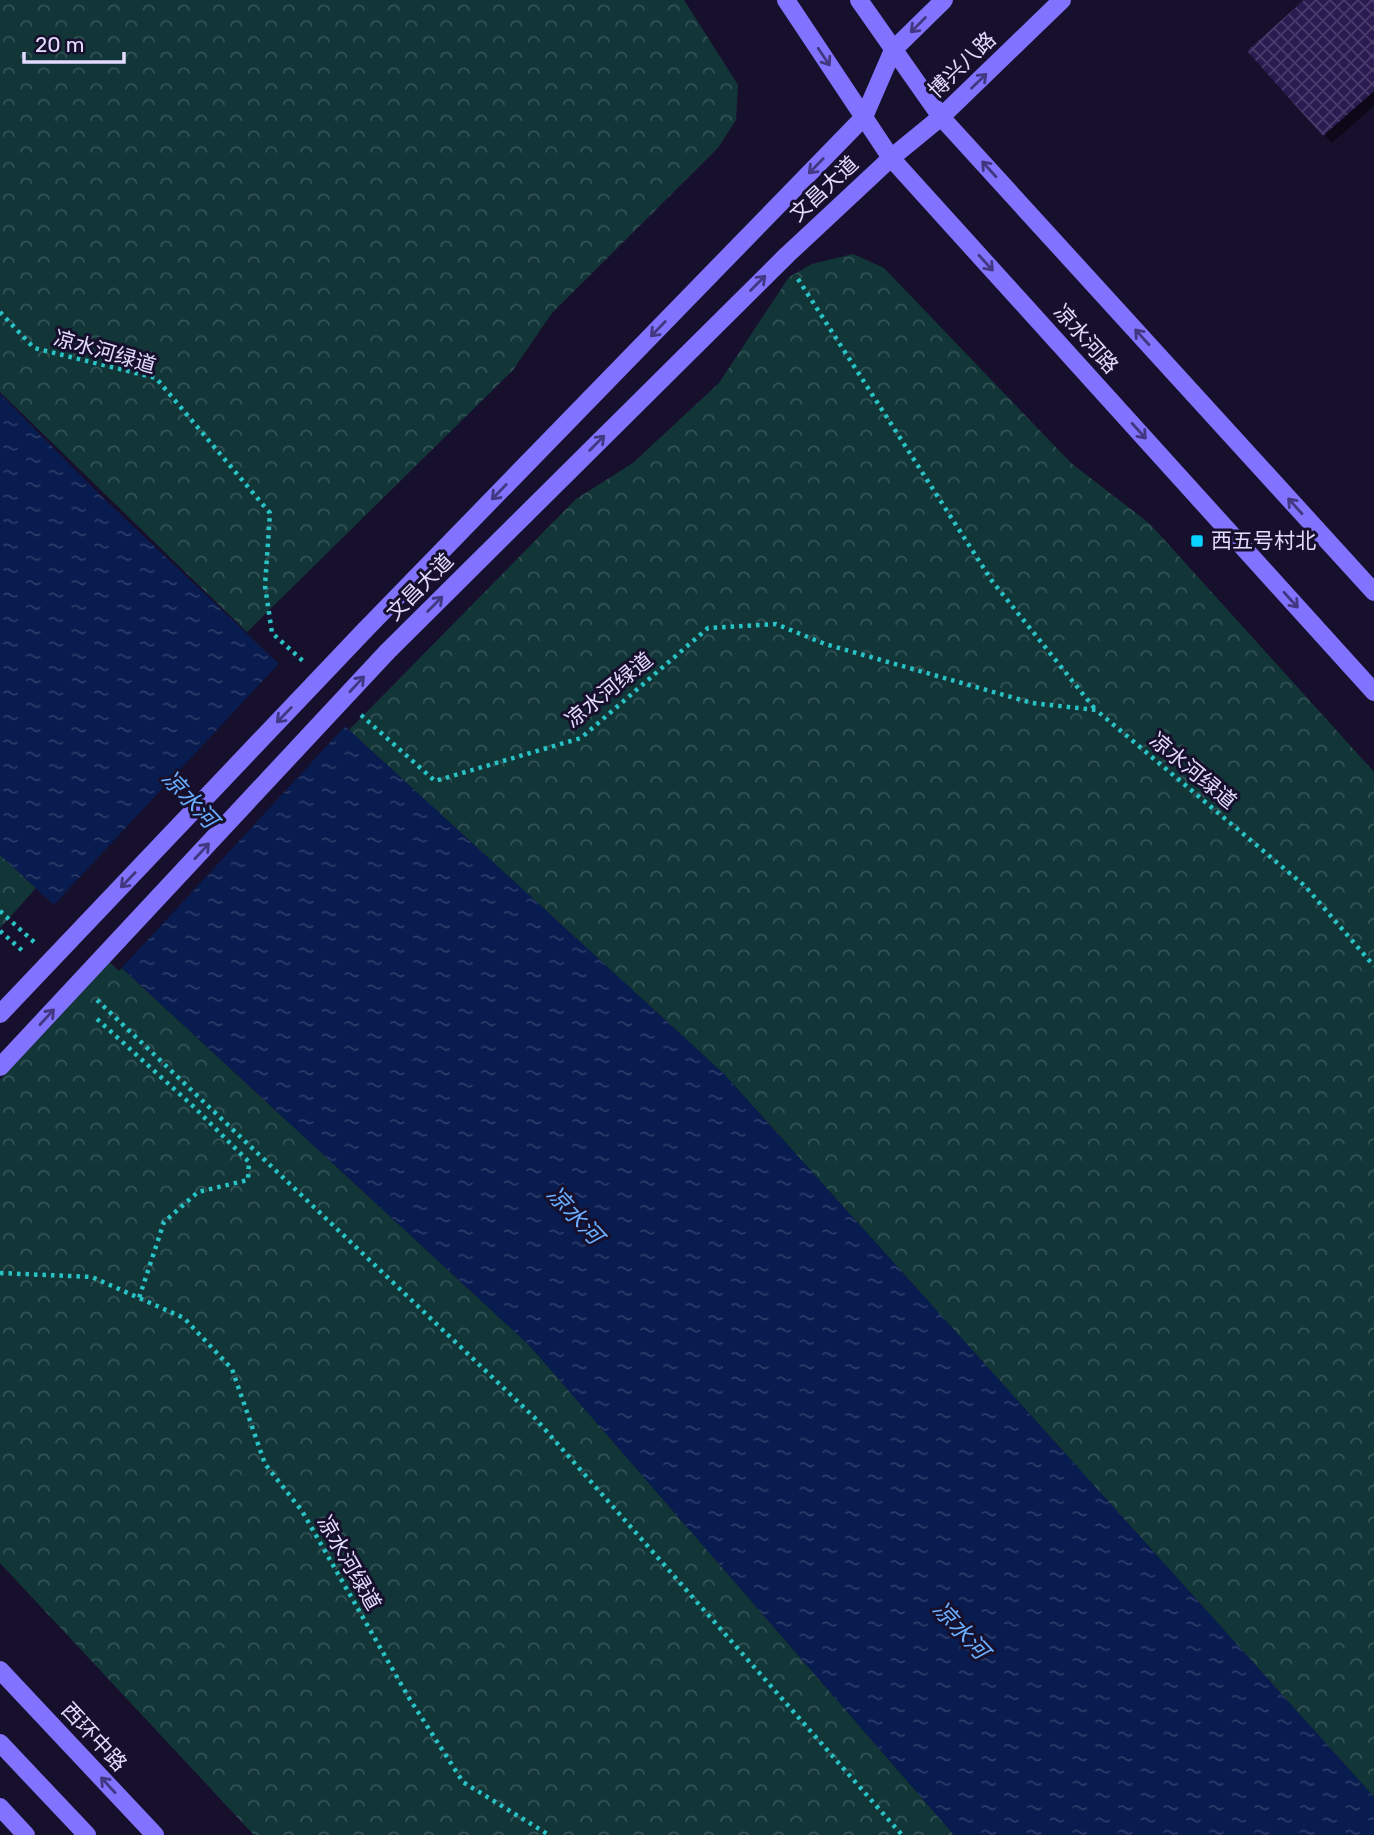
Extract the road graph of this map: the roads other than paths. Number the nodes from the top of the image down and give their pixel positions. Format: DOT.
graph roads {
  1 [pos="786,0"];
  2 [pos="859,0"];
  3 [pos="944,0"];
  4 [pos="1062,0"];
  5 [pos="893,50"];
  6 [pos="864,117"];
  7 [pos="941,117"];
  8 [pos="891,158"];
  9 [pos="1374,592"];
  10 [pos="1374,692"];
  11 [pos="0,1014"];
  12 [pos="0,1067"];
  13 [pos="0,1670"];
  14 [pos="0,1743"];
  15 [pos="0,1807"];
  16 [pos="26,1835"];
  17 [pos="87,1835"];
  18 [pos="155,1835"];
  1 -- 6 [label="main road, 凉水河路, one-way"];
  2 -- 5 [label="main road, 凉水河路"];
  3 -- 5 [label="main road, one-way"];
  7 -- 4 [label="main road, 博兴八路, one-way"];
  5 -- 6 [label="main road"];
  5 -- 7 [label="main road, 凉水河路"];
  6 -- 8 [label="main road, 凉水河路"];
  6 -- 11 [label="main road, 文昌大道, one-way, bridge"];
  7 -- 8 [label="main road, 博兴八路"];
  9 -- 7 [label="main road, 凉水河路, one-way"];
  8 -- 10 [label="main road, 凉水河路, one-way"];
  12 -- 8 [label="main road, 文昌大道, one-way, bridge"];
  18 -- 13 [label="main road, 西环中路, one-way"];
  14 -- 17 [label="main road"];
  15 -- 16 [label="main road"];
}
